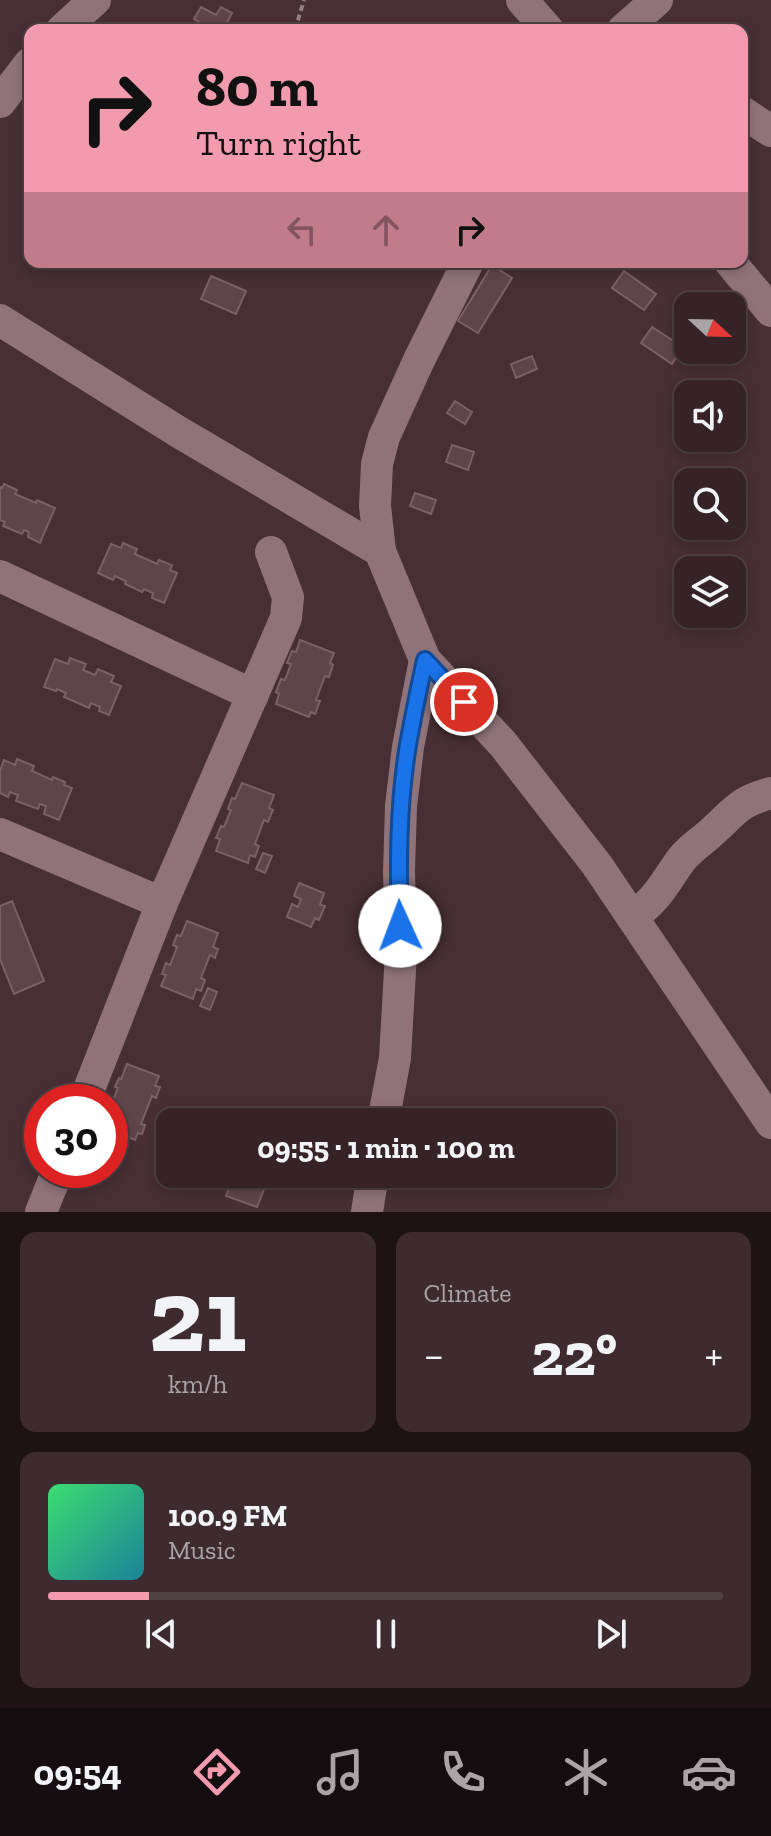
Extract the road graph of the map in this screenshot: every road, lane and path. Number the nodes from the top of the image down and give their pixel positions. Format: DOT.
graph roads {
  1 [pos="95,0"];
  2 [pos="304,0"];
  3 [pos="522,0"];
  4 [pos="657,0"];
  5 [pos="69,24"];
  6 [pos="297,24"];
  7 [pos="543,24"];
  8 [pos="630,24"];
  9 [pos="24,71"];
  10 [pos="0,102"];
  11 [pos="748,116"];
  12 [pos="771,131"];
  13 [pos="465,268"];
  14 [pos="735,268"];
  15 [pos="771,311"];
  16 [pos="0,320"];
  17 [pos="380,551"];
  18 [pos="271,552"];
  19 [pos="0,576"];
  20 [pos="425,660"];
  21 [pos="253,695"];
  22 [pos="771,793"];
  23 [pos="0,834"];
  24 [pos="162,903"];
  25 [pos="632,917"];
  26 [pos="91,1084"];
  27 [pos="386,1108"];
  28 [pos="771,1123"];
  29 [pos="51,1188"];
  30 [pos="371,1188"];
  31 [pos="41,1212"];
  32 [pos="367,1212"];
  1 -- 5 [label="street"];
  2 -- 6 [label="path"];
  3 -- 7 [label="street"];
  4 -- 8 [label="street"];
  9 -- 10 [label="street"];
  11 -- 12 [label="street"];
  13 -- 17 [label="street"];
  14 -- 15 [label="street"];
  16 -- 17 [label="street"];
  17 -- 20 [label="street"];
  18 -- 21 [label="street"];
  19 -- 21 [label="street"];
  20 -- 25 [label="street"];
  20 -- 27 [label="street"];
  21 -- 24 [label="street"];
  22 -- 25 [label="street"];
  23 -- 24 [label="street"];
  24 -- 26 [label="street"];
  25 -- 28 [label="street"];
  29 -- 31 [label="street"];
  30 -- 32 [label="street"];
}
